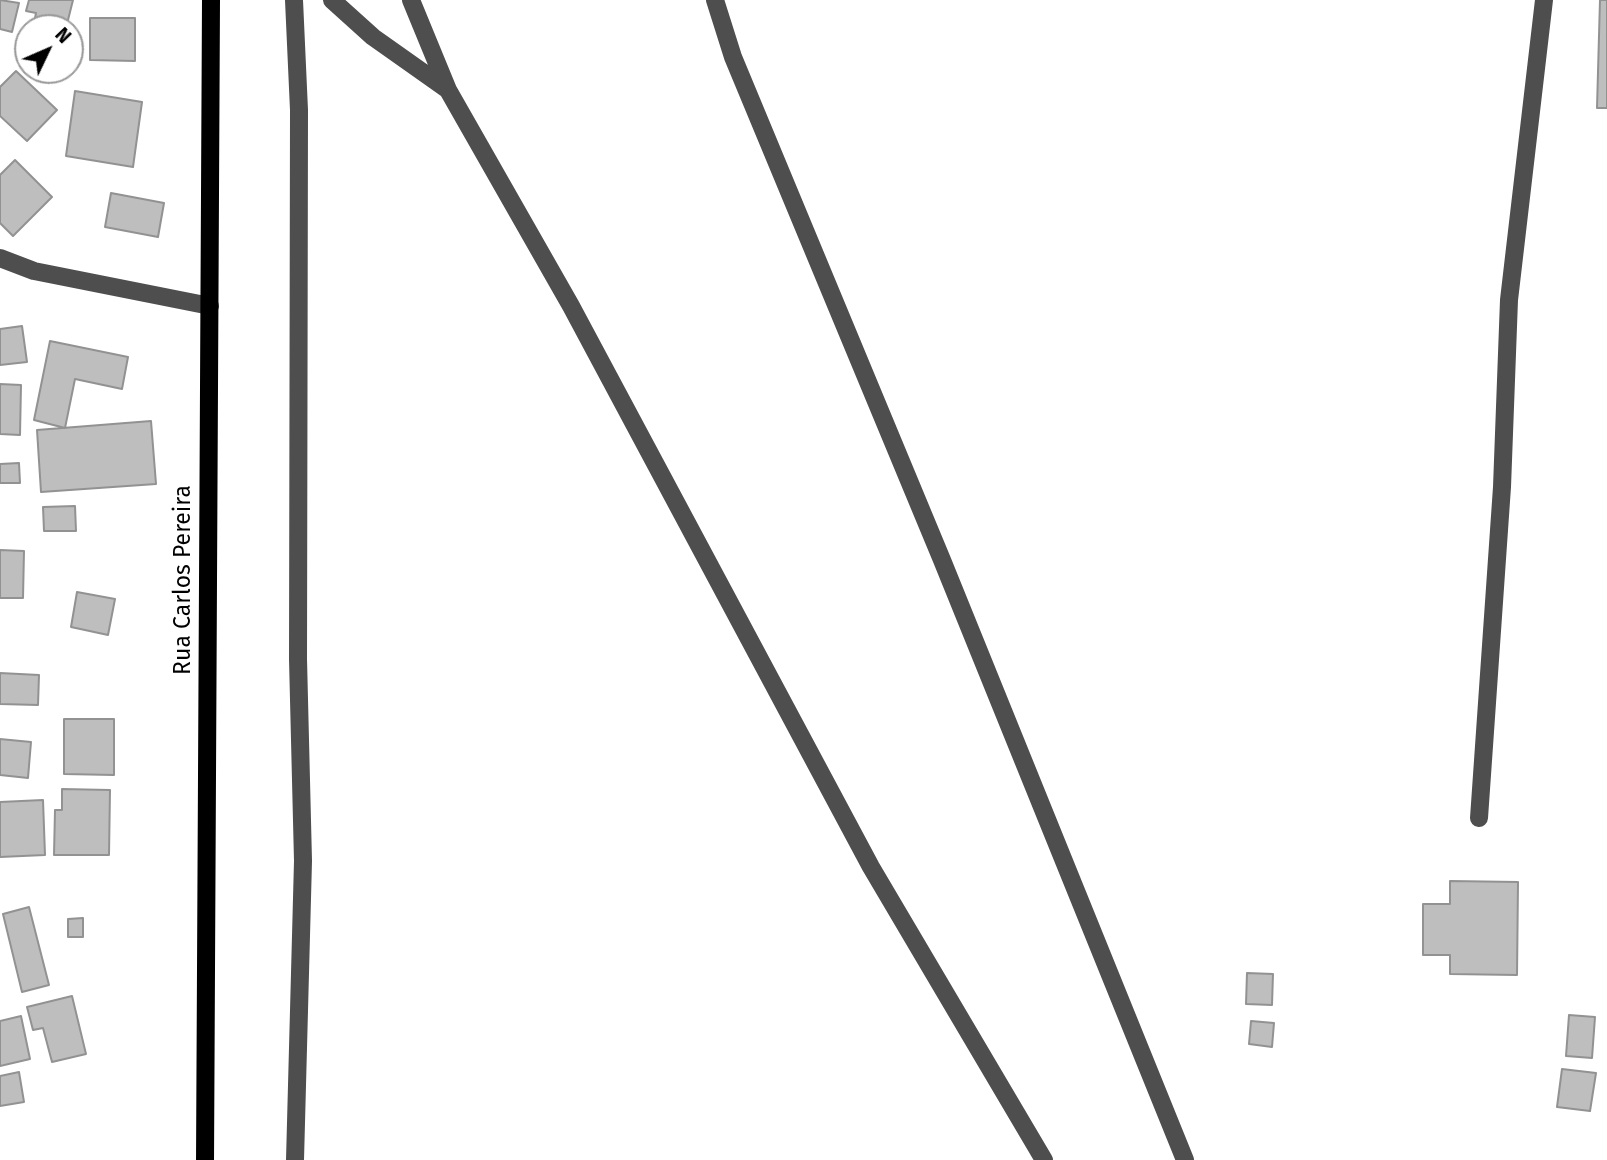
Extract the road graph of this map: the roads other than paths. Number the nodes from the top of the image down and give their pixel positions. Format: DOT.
graph roads {
  1 [pos="211,0"];
  2 [pos="294,0"];
  3 [pos="332,0"];
  4 [pos="411,0"];
  5 [pos="715,0"];
  6 [pos="1544,0"];
  7 [pos="448,90"];
  8 [pos="0,258"];
  9 [pos="210,306"];
  10 [pos="1479,818"];
  11 [pos="205,1160"];
  12 [pos="295,1160"];
  13 [pos="1044,1160"];
  14 [pos="1185,1160"];
  1 -- 9 [label="main road, Rua Carlos Pereira"];
  2 -- 12 [label="street"];
  3 -- 7 [label="street"];
  4 -- 7 [label="street"];
  5 -- 14 [label="street"];
  6 -- 10 [label="street"];
  7 -- 13 [label="street"];
  8 -- 9 [label="street"];
  9 -- 11 [label="main road, Rua Carlos Pereira"];
}
